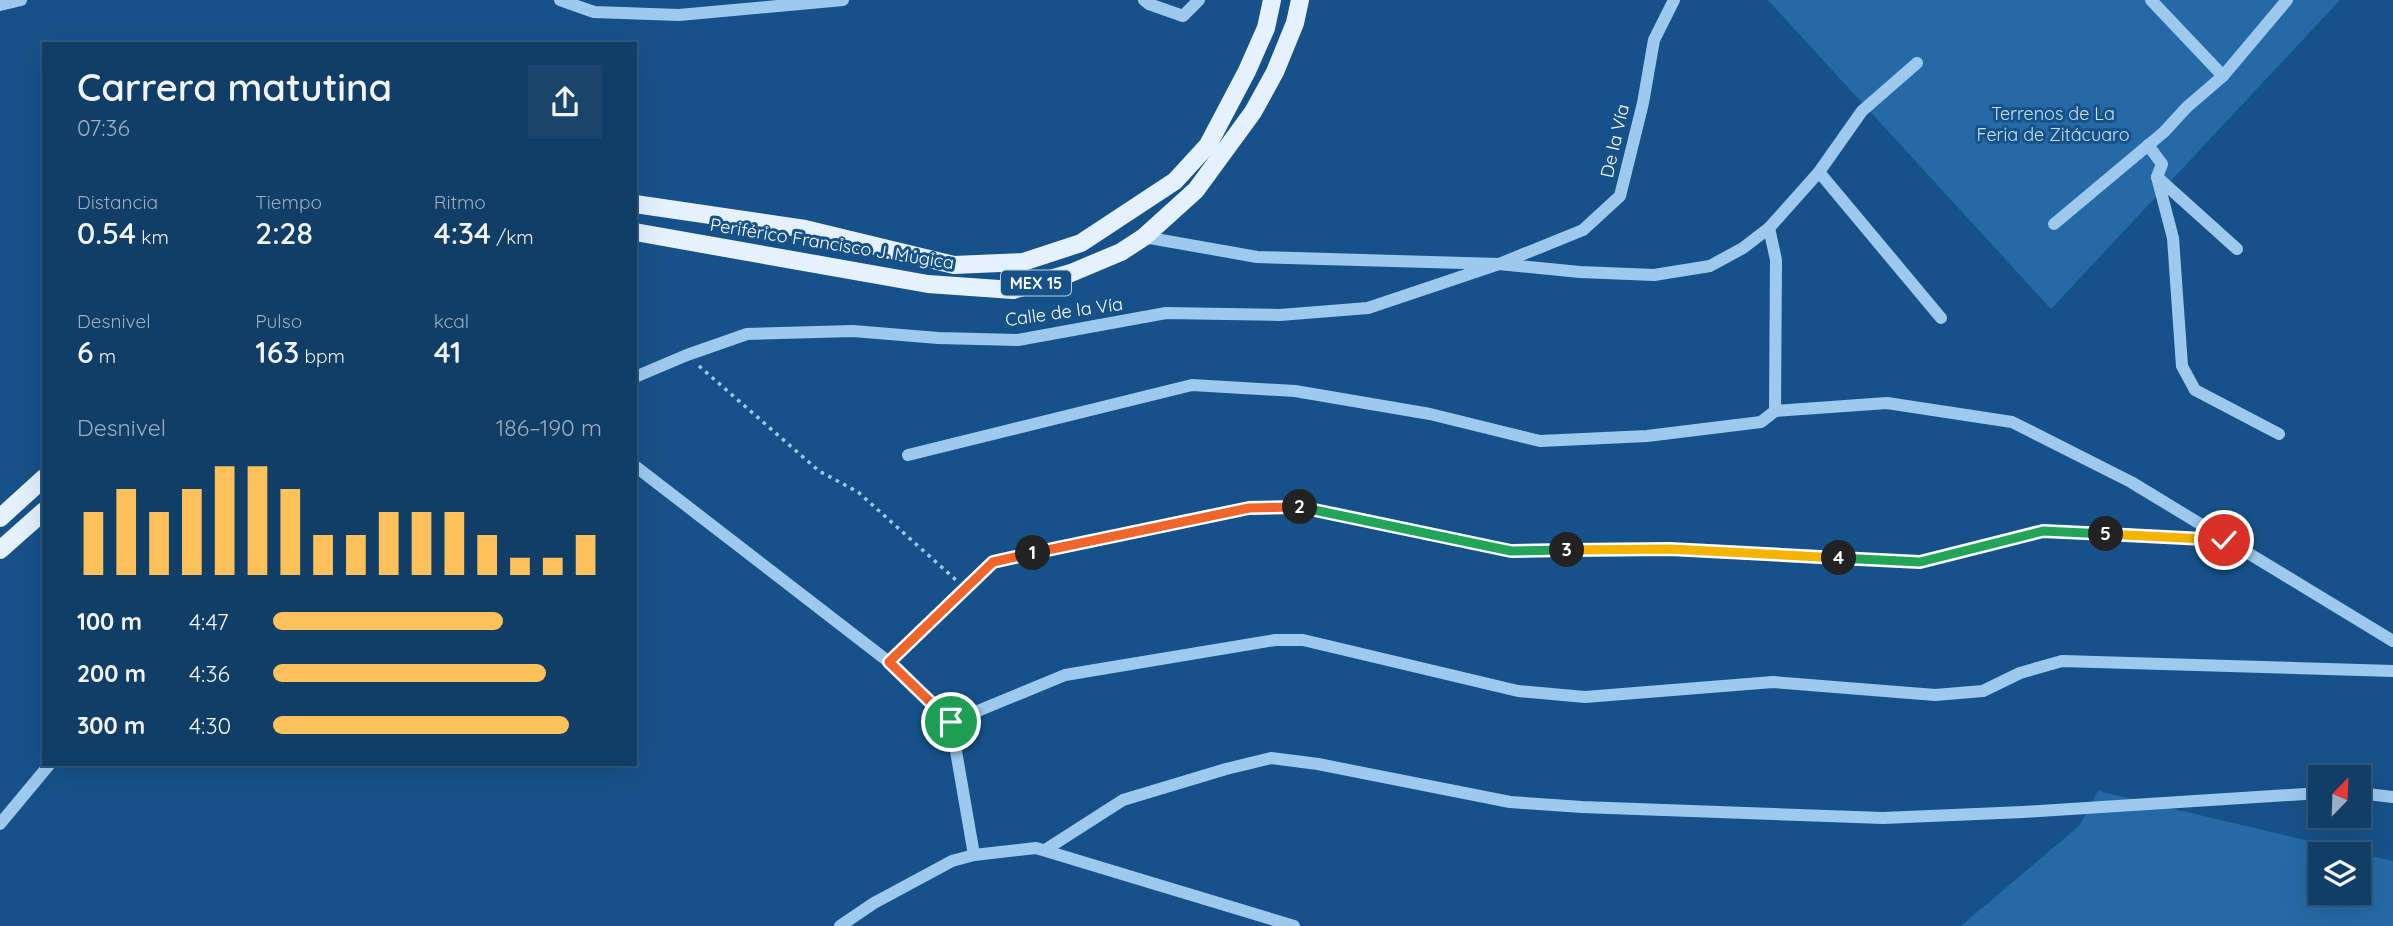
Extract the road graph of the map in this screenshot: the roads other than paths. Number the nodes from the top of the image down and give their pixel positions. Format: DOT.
graph roads {
  1 [pos="21,0"];
  2 [pos="560,0"];
  3 [pos="844,0"];
  4 [pos="1144,0"];
  5 [pos="1199,0"];
  6 [pos="1272,0"];
  7 [pos="1300,0"];
  8 [pos="1674,0"];
  9 [pos="2151,0"];
  10 [pos="2287,0"];
  11 [pos="0,5"];
  12 [pos="1917,63"];
  13 [pos="2223,76"];
  14 [pos="2148,145"];
  15 [pos="1819,172"];
  16 [pos="2157,177"];
  17 [pos="637,204"];
  18 [pos="2054,224"];
  19 [pos="1769,228"];
  20 [pos="637,232"];
  21 [pos="1144,237"];
  22 [pos="2237,249"];
  23 [pos="1499,264"];
  24 [pos="1941,318"];
  25 [pos="637,376"];
  26 [pos="1775,411"];
  27 [pos="2279,434"];
  28 [pos="908,455"];
  29 [pos="637,468"];
  30 [pos="42,480"];
  31 [pos="42,513"];
  32 [pos="0,518"];
  33 [pos="2224,540"];
  34 [pos="0,550"];
  35 [pos="2393,641"];
  36 [pos="889,662"];
  37 [pos="2393,671"];
  38 [pos="951,722"];
  39 [pos="48,766"];
  40 [pos="2308,794"];
  41 [pos="2371,794"];
  42 [pos="2393,797"];
  43 [pos="0,824"];
  44 [pos="1045,850"];
  45 [pos="974,855"];
  46 [pos="840,926"];
  47 [pos="1294,926"];
  1 -- 11 [label="street"];
  2 -- 3 [label="street"];
  4 -- 5 [label="street"];
  6 -- 17 [label="main road, Periférico Francisco J. Múgica / MEX 15"];
  7 -- 21 [label="main road, Periférico Francisco J. Múgica / MEX 15"];
  8 -- 23 [label="street, De la Vía"];
  9 -- 13 [label="street"];
  10 -- 13 [label="street"];
  12 -- 15 [label="street"];
  13 -- 14 [label="street"];
  14 -- 16 [label="street"];
  14 -- 18 [label="street"];
  15 -- 19 [label="street"];
  15 -- 24 [label="street"];
  16 -- 22 [label="street"];
  16 -- 27 [label="street"];
  19 -- 23 [label="street"];
  19 -- 26 [label="street"];
  20 -- 21 [label="main road, Periférico Francisco J. Múgica / MEX 15"];
  21 -- 23 [label="street"];
  23 -- 25 [label="street, Calle de la Vía"];
  26 -- 28 [label="street"];
  26 -- 33 [label="street"];
  29 -- 36 [label="street"];
  30 -- 32 [label="main road"];
  31 -- 34 [label="main road"];
  33 -- 35 [label="street"];
  33 -- 36 [label="street"];
  36 -- 38 [label="street"];
  37 -- 38 [label="street"];
  38 -- 45 [label="street"];
  39 -- 43 [label="street"];
  40 -- 44 [label="street"];
  41 -- 42 [label="street"];
  44 -- 45 [label="street"];
  44 -- 47 [label="street"];
  45 -- 46 [label="street"];
}
